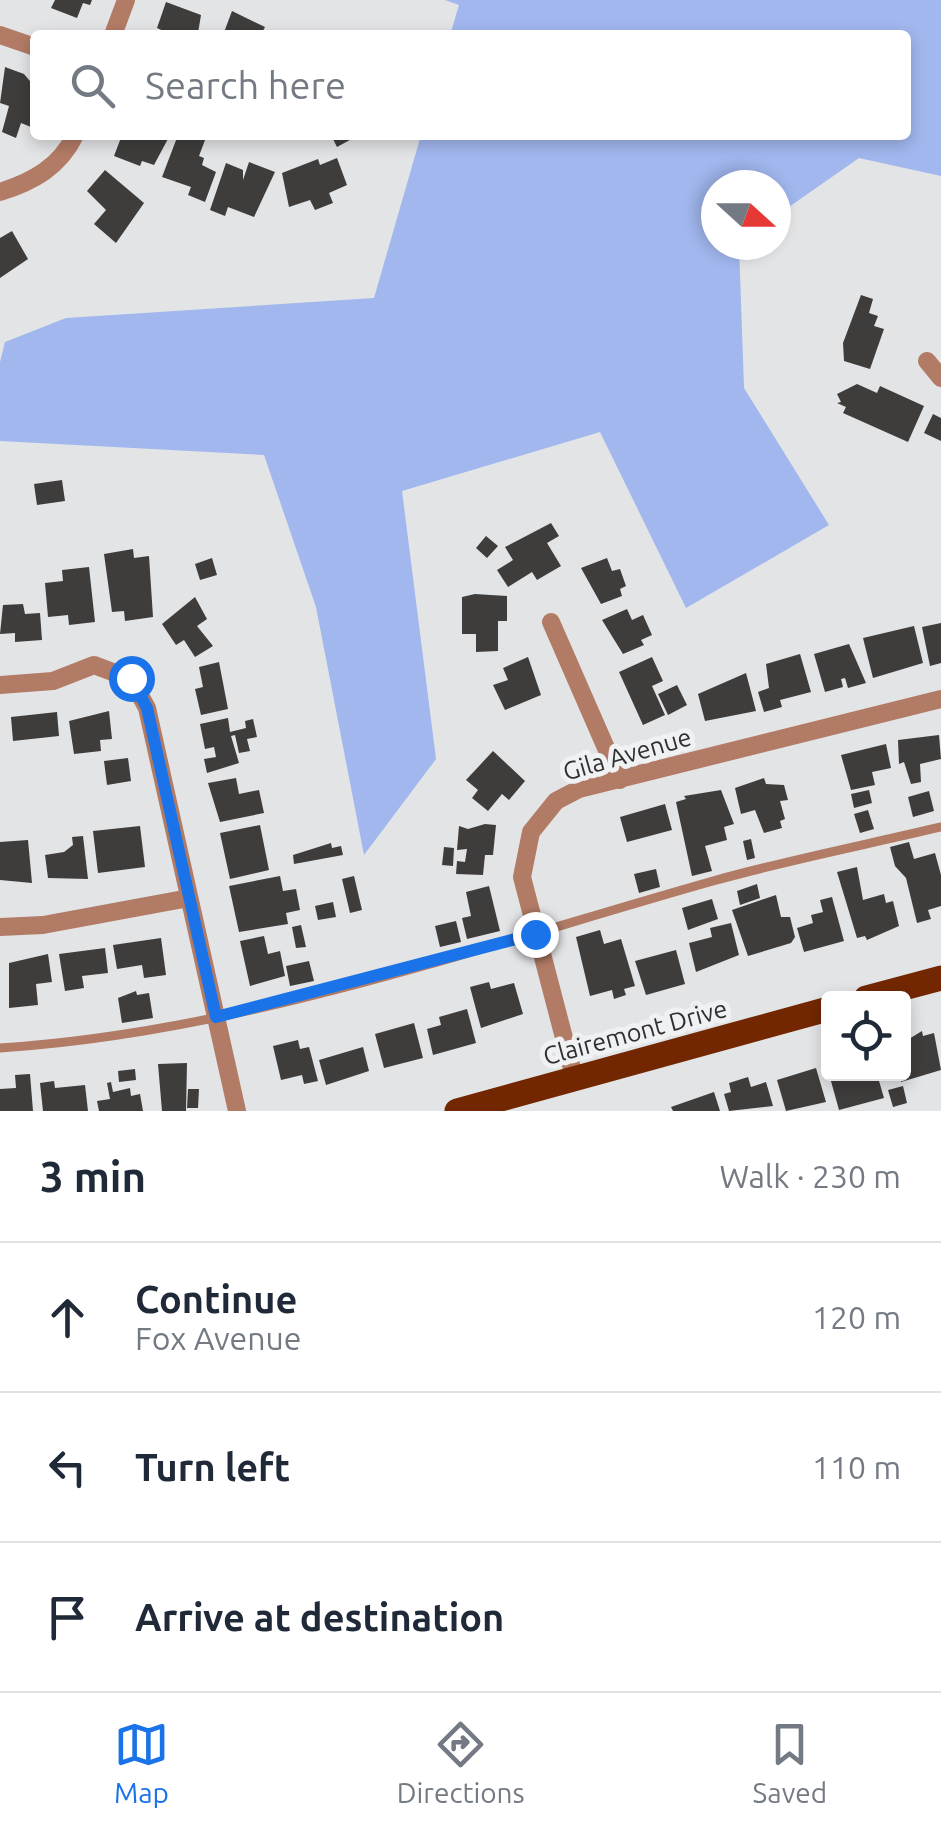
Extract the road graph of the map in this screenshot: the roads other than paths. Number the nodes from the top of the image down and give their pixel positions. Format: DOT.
graph roads {
  1 [pos="126,0"];
  2 [pos="115,30"];
  3 [pos="0,35"];
  4 [pos="30,46"];
  5 [pos="72,140"];
  6 [pos="0,192"];
  7 [pos="928,361"];
  8 [pos="941,378"];
  9 [pos="551,622"];
  10 [pos="0,685"];
  11 [pos="941,699"];
  12 [pos="620,780"];
  13 [pos="941,827"];
  14 [pos="189,898"];
  15 [pos="0,928"];
  16 [pos="535,934"];
  17 [pos="941,978"];
  18 [pos="892,991"];
  19 [pos="821,1011"];
  20 [pos="216,1017"];
  21 [pos="0,1048"];
  22 [pos="575,1080"];
  23 [pos="238,1111"];
  24 [pos="457,1111"];
  1 -- 2 [label="street"];
  3 -- 4 [label="street"];
  5 -- 6 [label="street"];
  7 -- 8 [label="street"];
  9 -- 12 [label="street"];
  10 -- 14 [label="street"];
  11 -- 12 [label="street, Gila Avenue"];
  12 -- 16 [label="street, Gila Avenue"];
  13 -- 16 [label="lane"];
  14 -- 15 [label="street"];
  14 -- 20 [label="street"];
  16 -- 20 [label="lane"];
  16 -- 22 [label="street, Gila Avenue"];
  17 -- 18 [label="main road"];
  19 -- 22 [label="main road, Clairemont Drive"];
  20 -- 21 [label="lane"];
  20 -- 23 [label="street"];
  22 -- 24 [label="main road, Clairemont Drive"];
}
